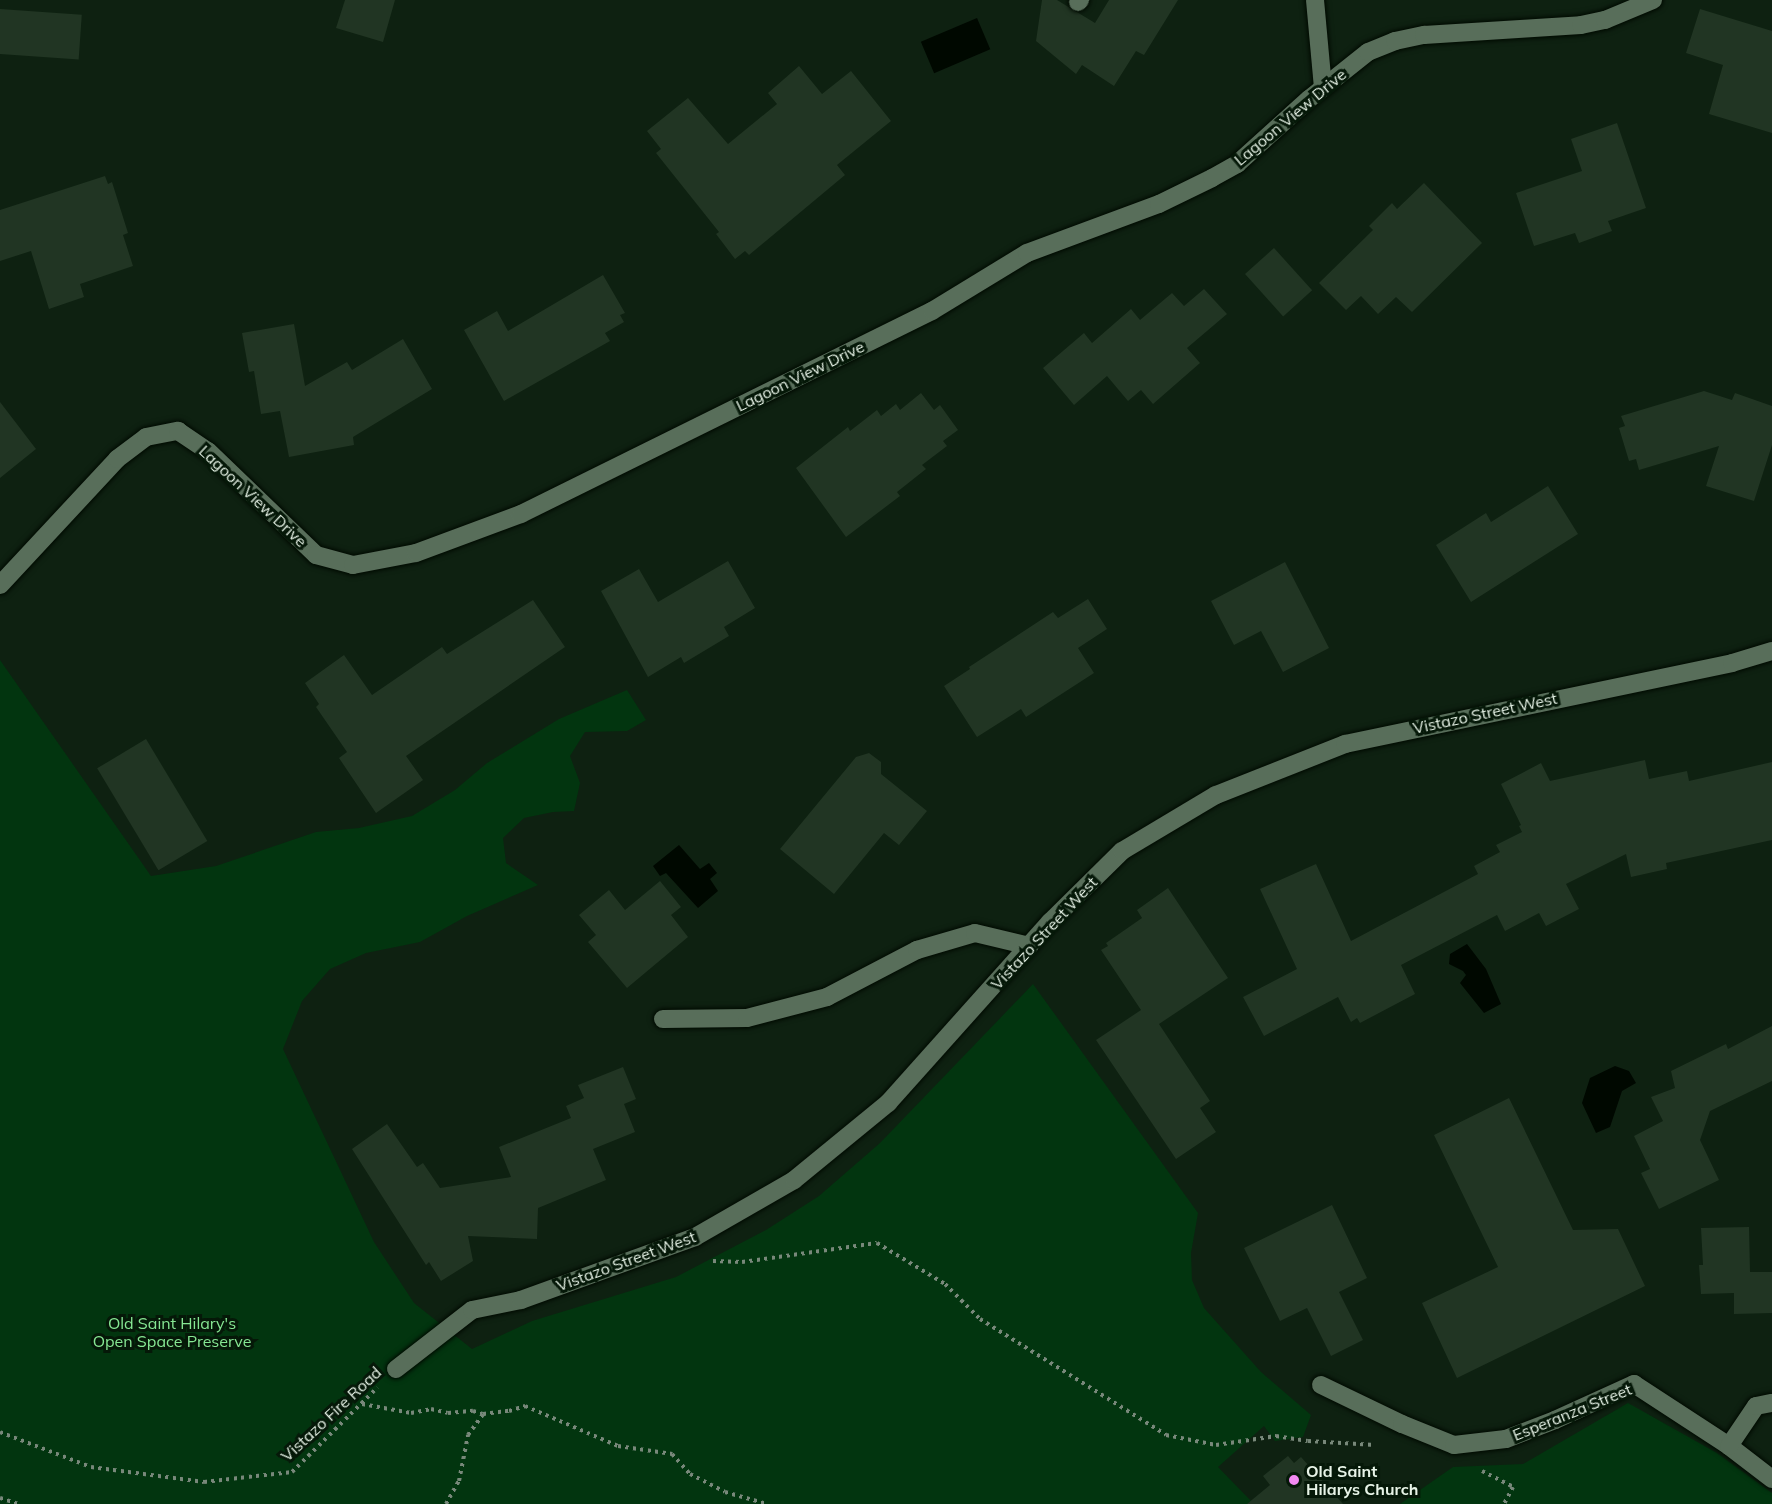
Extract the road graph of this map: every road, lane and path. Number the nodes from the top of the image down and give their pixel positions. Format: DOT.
graph roads {
  1 [pos="1315,0"];
  2 [pos="1653,0"];
  3 [pos="1323,88"];
  4 [pos="0,585"];
  5 [pos="1772,651"];
  6 [pos="1029,946"];
  7 [pos="663,1019"];
  8 [pos="708,1260"];
  9 [pos="396,1369"];
  10 [pos="1321,1385"];
  11 [pos="1772,1403"];
  12 [pos="361,1404"];
  13 [pos="483,1414"];
  14 [pos="0,1432"];
  15 [pos="1379,1445"];
  16 [pos="1729,1446"];
  17 [pos="1475,1468"];
  18 [pos="1772,1479"];
  19 [pos="0,1498"];
  20 [pos="19,1504"];
  21 [pos="446,1504"];
  22 [pos="767,1504"];
  23 [pos="1504,1504"];
  1 -- 3 [label="street"];
  2 -- 3 [label="street, Lagoon View Drive"];
  3 -- 4 [label="street, Lagoon View Drive"];
  5 -- 6 [label="street, Vistazo Street West"];
  6 -- 7 [label="street"];
  6 -- 9 [label="street, Vistazo Street West"];
  8 -- 15 [label="path"];
  9 -- 12 [label="path, Vistazo Fire Road"];
  10 -- 16 [label="street, Esperanza Street"];
  11 -- 16 [label="street"];
  12 -- 13 [label="path"];
  12 -- 14 [label="path, Vistazo Fire Road"];
  13 -- 21 [label="path"];
  13 -- 22 [label="path"];
  16 -- 18 [label="street, Esperanza Street"];
  17 -- 23 [label="path"];
  19 -- 20 [label="path"];
}
